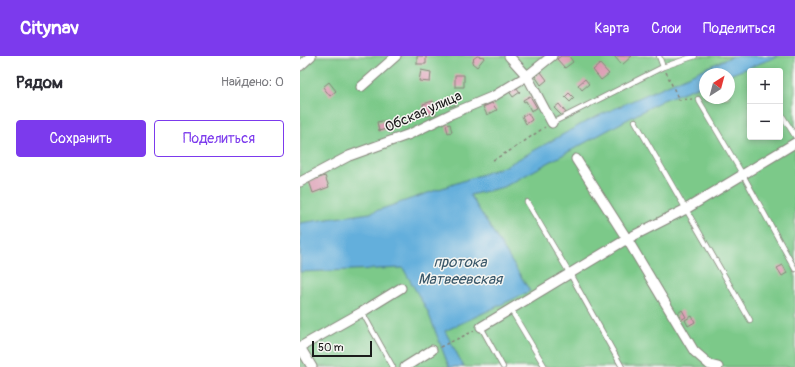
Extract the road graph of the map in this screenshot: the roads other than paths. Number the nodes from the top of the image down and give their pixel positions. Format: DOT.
graph roads {
  1 [pos="312,56"];
  2 [pos="396,56"];
  3 [pos="509,56"];
  4 [pos="552,56"];
  5 [pos="658,56"];
  6 [pos="695,56"];
  7 [pos="300,66"];
  8 [pos="663,67"];
  9 [pos="527,76"];
  10 [pos="361,87"];
  11 [pos="698,99"];
  12 [pos="783,117"];
  13 [pos="634,121"];
  14 [pos="552,123"];
  15 [pos="795,136"];
  16 [pos="795,144"];
  17 [pos="576,159"];
  18 [pos="743,175"];
  19 [pos="300,182"];
  20 [pos="527,202"];
  21 [pos="686,209"];
  22 [pos="626,239"];
  23 [pos="795,269"];
  24 [pos="570,274"];
  25 [pos="401,288"];
  26 [pos="511,310"];
  27 [pos="362,312"];
  28 [pos="750,320"];
  29 [pos="481,327"];
  30 [pos="432,350"];
  31 [pos="312,367"];
  32 [pos="393,367"];
  33 [pos="405,367"];
  34 [pos="503,367"];
  35 [pos="545,367"];
  36 [pos="622,367"];
  37 [pos="718,367"];
  1 -- 7 [label="street"];
  2 -- 10 [label="street"];
  3 -- 9 [label="street"];
  4 -- 9 [label="street, Обская улица"];
  5 -- 8 [label="lane"];
  6 -- 8 [label="lane"];
  8 -- 14 [label="lane"];
  9 -- 14 [label="street"];
  9 -- 19 [label="street, Обская улица"];
  11 -- 18 [label="lane"];
  12 -- 15 [label="lane"];
  13 -- 21 [label="lane"];
  16 -- 18 [label="street"];
  17 -- 22 [label="street"];
  18 -- 21 [label="street"];
  18 -- 23 [label="lane"];
  20 -- 24 [label="lane"];
  21 -- 22 [label="street"];
  21 -- 28 [label="lane"];
  22 -- 24 [label="street"];
  22 -- 37 [label="street"];
  24 -- 26 [label="street"];
  24 -- 36 [label="lane"];
  25 -- 27 [label="street"];
  26 -- 29 [label="street"];
  26 -- 35 [label="lane"];
  27 -- 31 [label="street"];
  27 -- 32 [label="lane"];
  29 -- 34 [label="lane"];
  30 -- 33 [label="street"];
}
